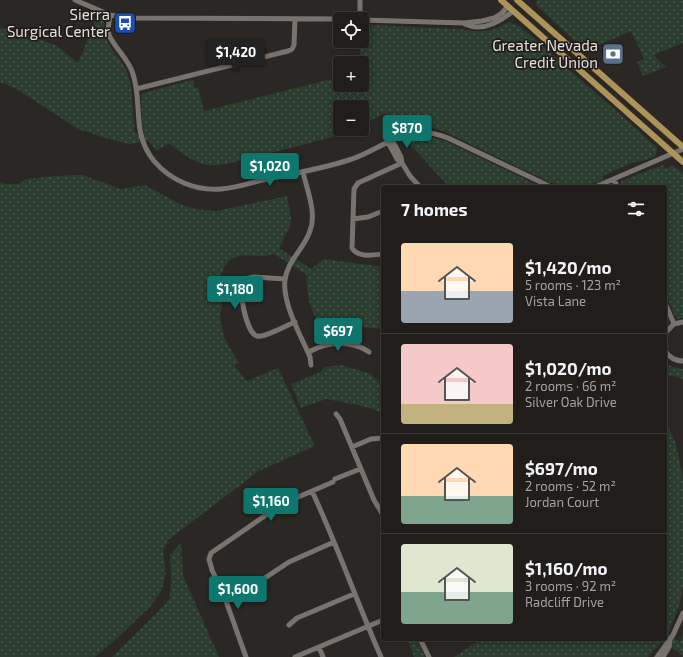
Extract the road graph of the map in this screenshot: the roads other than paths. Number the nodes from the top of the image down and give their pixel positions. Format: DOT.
graph roads {
  1 [pos="75,0"];
  2 [pos="360,0"];
  3 [pos="501,0"];
  4 [pos="518,1"];
  5 [pos="508,6"];
  6 [pos="513,11"];
  7 [pos="361,12"];
  8 [pos="110,15"];
  9 [pos="295,19"];
  10 [pos="369,19"];
  11 [pos="333,20"];
  12 [pos="464,23"];
  13 [pos="136,89"];
  14 [pos="390,141"];
  15 [pos="680,150"];
  16 [pos="683,162"];
  17 [pos="402,163"];
  18 [pos="303,172"];
  19 [pos="614,180"];
  20 [pos="418,185"];
  21 [pos="547,185"];
  22 [pos="601,185"];
  23 [pos="616,185"];
  24 [pos="381,212"];
  25 [pos="353,219"];
  26 [pos="381,254"];
  27 [pos="285,279"];
  28 [pos="667,308"];
  29 [pos="295,322"];
  30 [pos="683,322"];
  31 [pos="674,324"];
  32 [pos="667,330"];
  33 [pos="308,352"];
  34 [pos="369,352"];
  35 [pos="667,353"];
  36 [pos="683,361"];
  37 [pos="311,365"];
  38 [pos="336,414"];
  39 [pos="381,438"];
  40 [pos="352,447"];
  41 [pos="360,468"];
  42 [pos="312,491"];
  43 [pos="381,512"];
  44 [pos="334,542"];
  45 [pos="354,594"];
  46 [pos="226,601"];
  47 [pos="683,616"];
  48 [pos="381,621"];
  49 [pos="289,626"];
  50 [pos="367,626"];
  51 [pos="670,640"];
  52 [pos="421,641"];
  53 [pos="319,647"];
  54 [pos="246,657"];
  55 [pos="295,657"];
  56 [pos="323,657"];
  57 [pos="381,657"];
  58 [pos="429,657"];
  59 [pos="657,657"];
  60 [pos="663,657"];
  1 -- 8 [label="street"];
  2 -- 7 [label="street"];
  3 -- 5 [label="main road"];
  4 -- 5 [label="main road"];
  4 -- 6 [label="main road"];
  4 -- 15 [label="main road"];
  5 -- 6 [label="main road"];
  5 -- 12 [label="street"];
  6 -- 12 [label="street"];
  6 -- 15 [label="main road"];
  8 -- 9 [label="street"];
  8 -- 13 [label="street"];
  9 -- 11 [label="street"];
  9 -- 13 [label="street"];
  10 -- 12 [label="street"];
  13 -- 18 [label="street"];
  14 -- 17 [label="street"];
  14 -- 18 [label="street"];
  14 -- 21 [label="street"];
  15 -- 16 [label="main road"];
  15 -- 19 [label="street"];
  17 -- 20 [label="street"];
  17 -- 25 [label="street"];
  18 -- 27 [label="street"];
  19 -- 22 [label="street"];
  19 -- 23 [label="street"];
  24 -- 25 [label="street"];
  25 -- 26 [label="street"];
  27 -- 29 [label="street"];
  27 -- 29 [label="street"];
  28 -- 31 [label="street"];
  29 -- 33 [label="street"];
  30 -- 31 [label="street"];
  31 -- 32 [label="street"];
  33 -- 34 [label="street"];
  33 -- 37 [label="street"];
  35 -- 36 [label="street"];
  38 -- 40 [label="street"];
  39 -- 40 [label="street"];
  40 -- 41 [label="street"];
  41 -- 42 [label="street"];
  41 -- 43 [label="street"];
  42 -- 44 [label="street"];
  42 -- 46 [label="street"];
  44 -- 45 [label="street"];
  44 -- 46 [label="street"];
  45 -- 49 [label="street"];
  45 -- 50 [label="street"];
  46 -- 54 [label="street"];
  47 -- 51 [label="street"];
  48 -- 50 [label="street"];
  50 -- 53 [label="street"];
  50 -- 57 [label="street"];
  51 -- 59 [label="street"];
  51 -- 60 [label="street"];
  52 -- 58 [label="street"];
  53 -- 55 [label="street"];
  53 -- 56 [label="street"];
}
